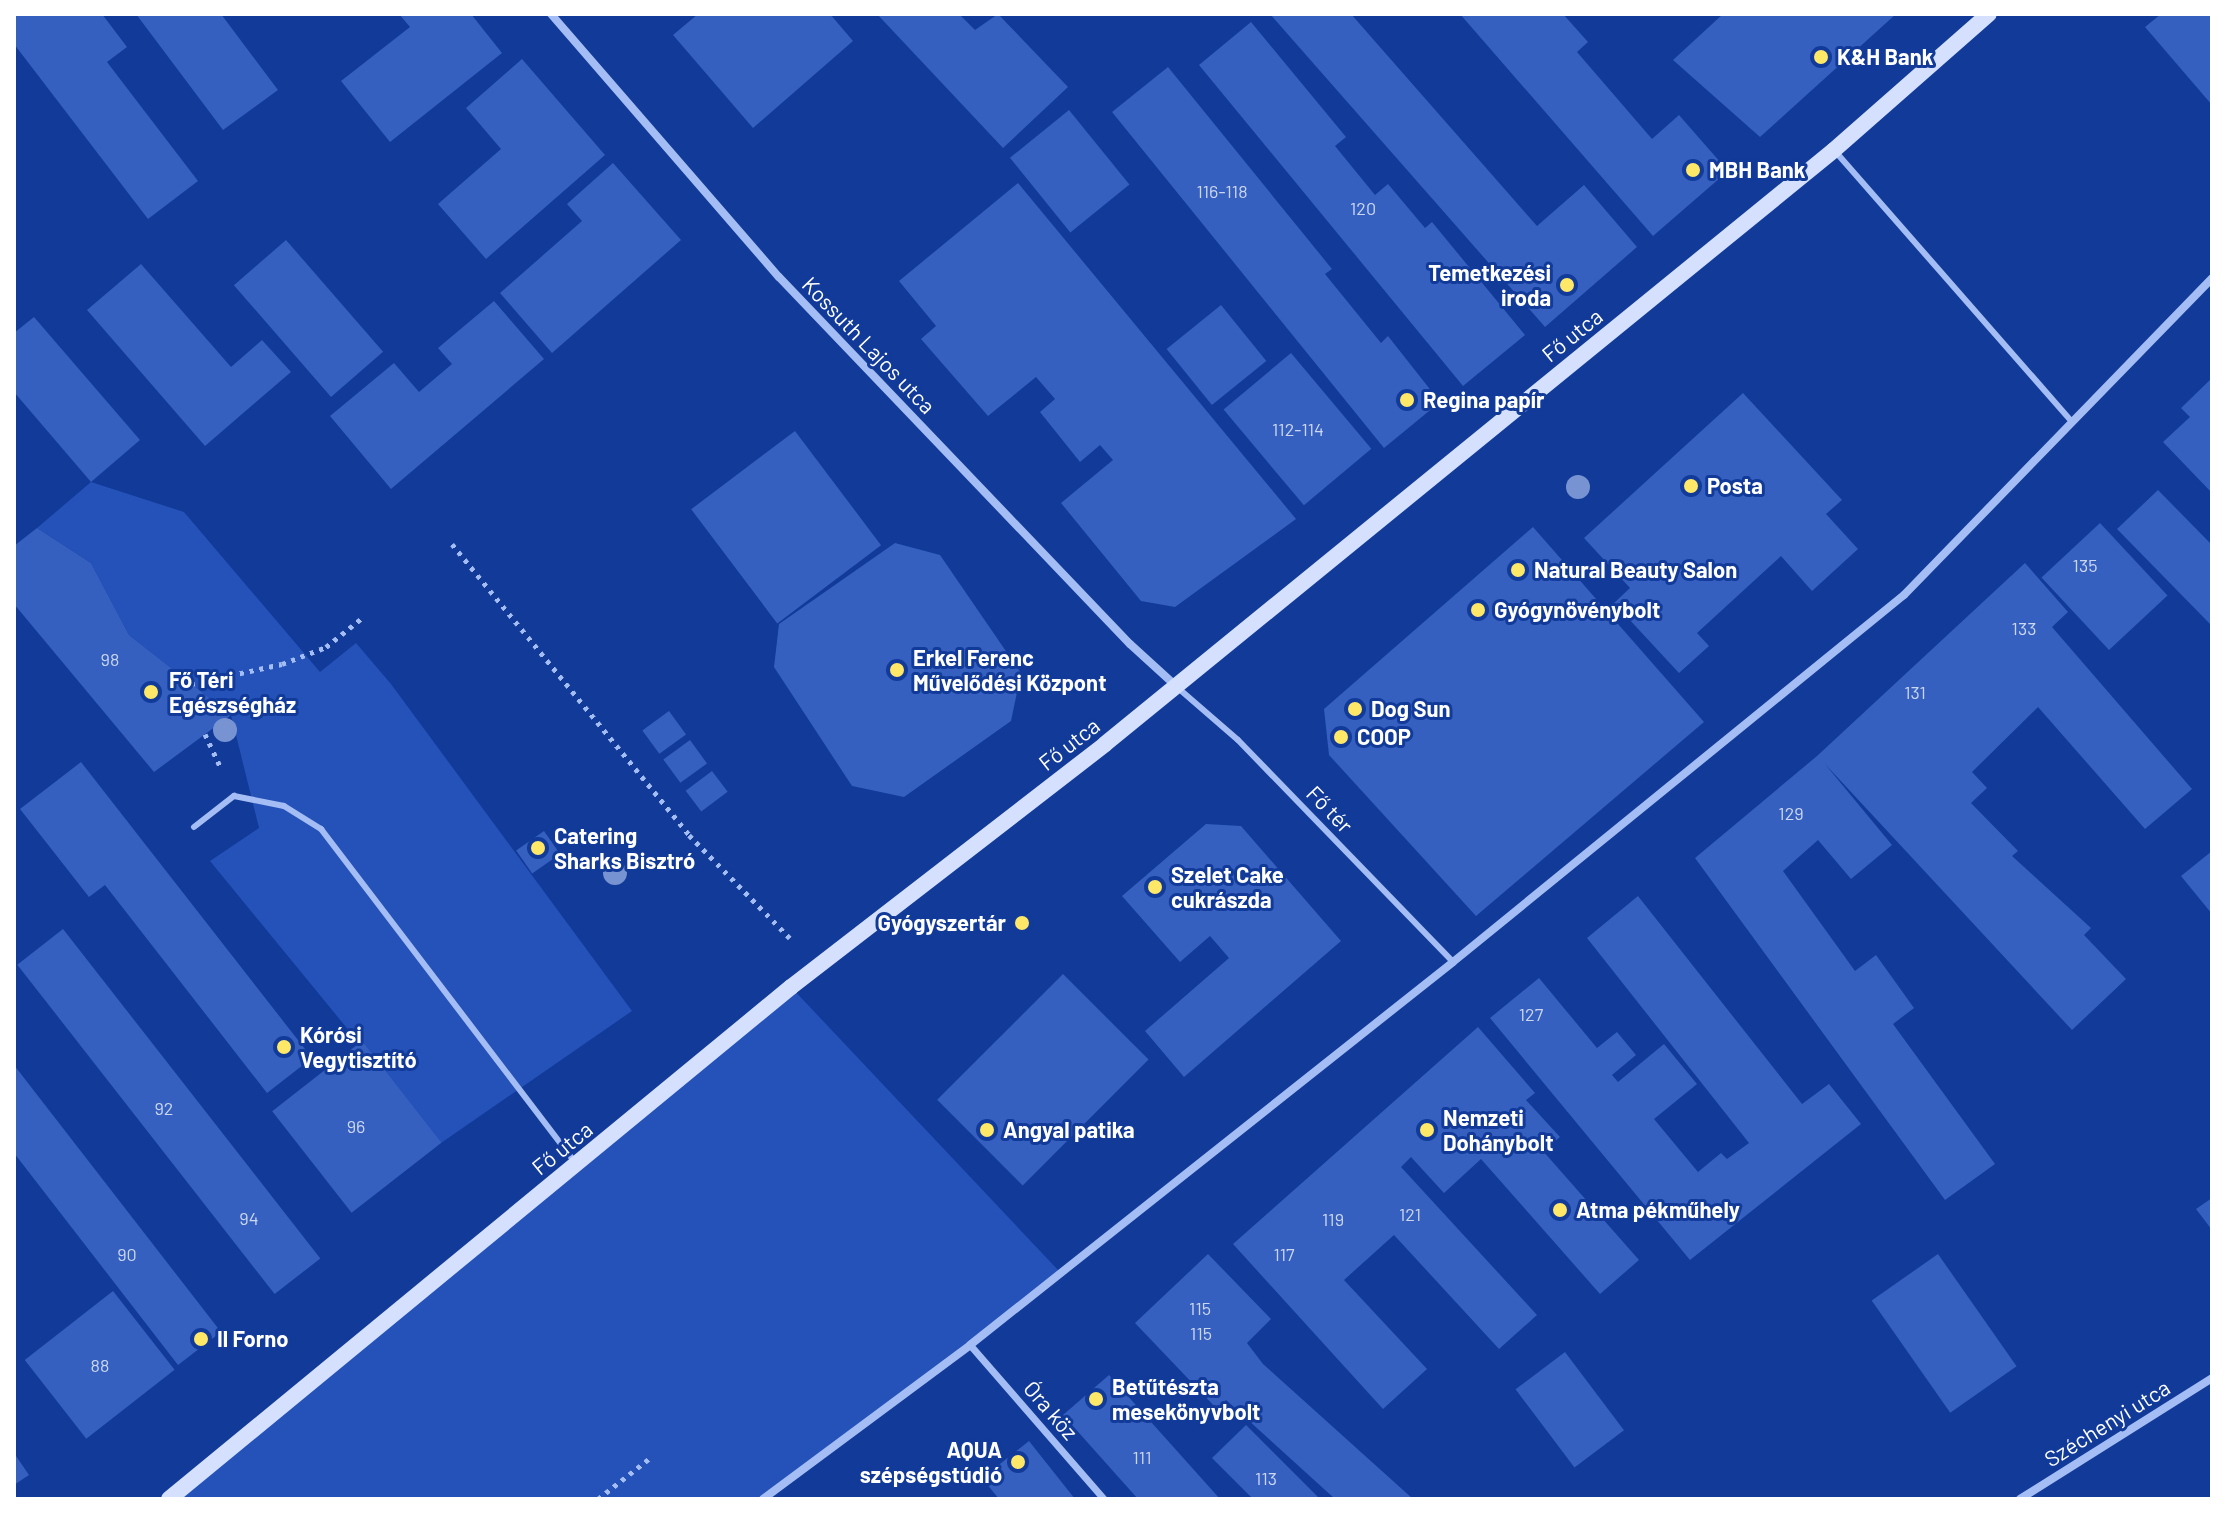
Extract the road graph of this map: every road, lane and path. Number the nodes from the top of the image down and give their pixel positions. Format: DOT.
graph roads {
  1 [pos="551,14"];
  2 [pos="1989,14"];
  3 [pos="1834,150"];
  4 [pos="2212,278"];
  5 [pos="2072,422"];
  6 [pos="452,544"];
  7 [pos="362,618"];
  8 [pos="191,684"];
  9 [pos="1176,686"];
  10 [pos="194,827"];
  11 [pos="1453,962"];
  12 [pos="819,967"];
  13 [pos="577,1165"];
  14 [pos="970,1345"];
  15 [pos="2212,1378"];
  16 [pos="650,1458"];
  17 [pos="169,1499"];
  18 [pos="598,1499"];
  19 [pos="763,1499"];
  20 [pos="1104,1499"];
  21 [pos="2020,1499"];
  1 -- 9 [label="street, Kossuth Lajos utca"];
  2 -- 3 [label="main road, Fő utca"];
  3 -- 5 [label="lane"];
  3 -- 9 [label="main road, Fő utca"];
  4 -- 5 [label="street"];
  5 -- 11 [label="street"];
  6 -- 12 [label="path"];
  7 -- 8 [label="path"];
  9 -- 11 [label="lane, Fő tér"];
  9 -- 12 [label="main road, Fő utca"];
  10 -- 13 [label="lane"];
  11 -- 14 [label="street"];
  12 -- 13 [label="main road, Fő utca"];
  13 -- 17 [label="main road, Fő utca"];
  14 -- 19 [label="street"];
  14 -- 20 [label="street, Óra köz"];
  15 -- 21 [label="street, Széchenyi utca"];
  16 -- 18 [label="path"];
}
